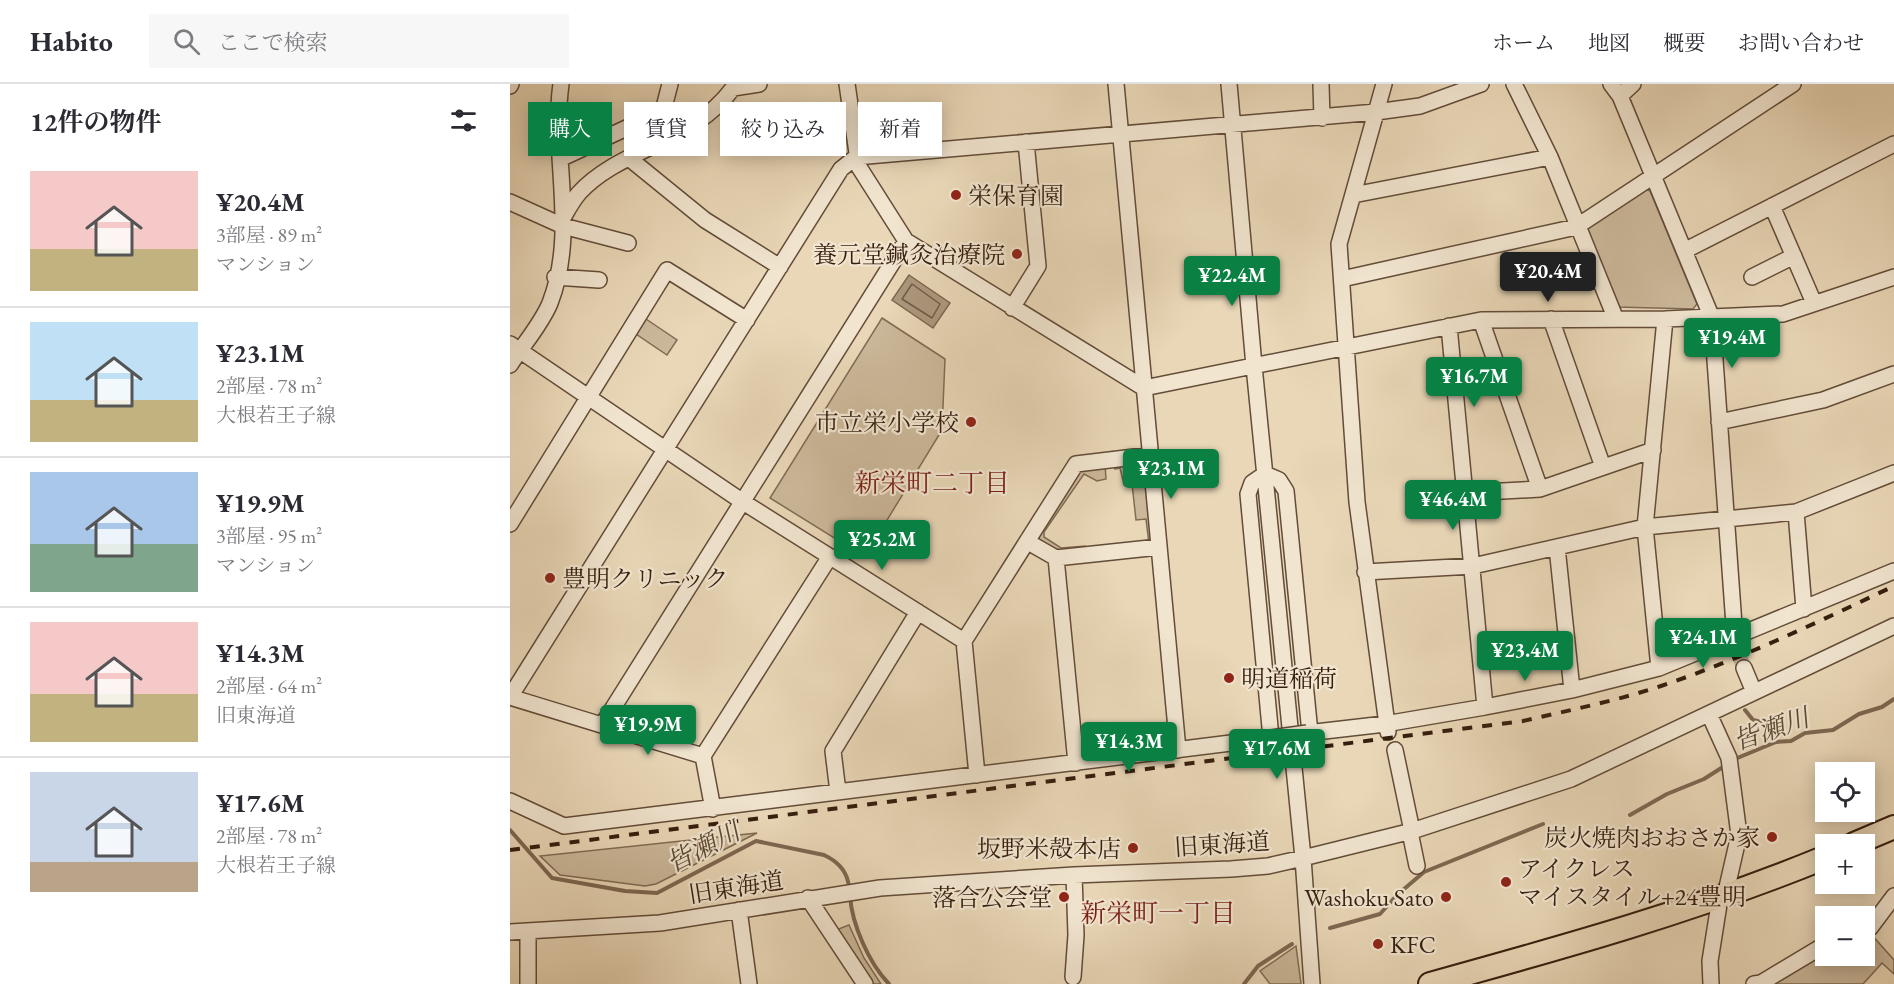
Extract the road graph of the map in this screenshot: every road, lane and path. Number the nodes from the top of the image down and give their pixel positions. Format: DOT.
graph roads {
  1 [pos="561,84"];
  2 [pos="670,84"];
  3 [pos="756,84"];
  4 [pos="847,84"];
  5 [pos="1116,84"];
  6 [pos="1229,84"];
  7 [pos="1320,84"];
  8 [pos="1384,84"];
  9 [pos="1481,84"];
  10 [pos="1514,84"];
  11 [pos="1633,84"];
  12 [pos="1792,84"];
  13 [pos="1615,90"];
  14 [pos="1376,112"];
  15 [pos="1322,118"];
  16 [pos="1233,124"];
  17 [pos="1120,132"];
  18 [pos="1026,142"];
  19 [pos="1894,144"];
  20 [pos="856,157"];
  21 [pos="1550,157"];
  22 [pos="562,158"];
  23 [pos="630,159"];
  24 [pos="1654,176"];
  25 [pos="1353,195"];
  26 [pos="510,202"];
  27 [pos="1772,206"];
  28 [pos="563,221"];
  29 [pos="1576,227"];
  30 [pos="906,241"];
  31 [pos="628,243"];
  32 [pos="1686,250"];
  33 [pos="1794,256"];
  34 [pos="780,267"];
  35 [pos="555,277"];
  36 [pos="1752,277"];
  37 [pos="1894,277"];
  38 [pos="1342,279"];
  39 [pos="599,280"];
  40 [pos="1814,303"];
  41 [pos="1012,308"];
  42 [pos="1615,317"];
  43 [pos="1712,318"];
  44 [pos="1551,319"];
  45 [pos="1665,319"];
  46 [pos="747,320"];
  47 [pos="1481,320"];
  48 [pos="1449,326"];
  49 [pos="1346,346"];
  50 [pos="515,348"];
  51 [pos="510,365"];
  52 [pos="1254,366"];
  53 [pos="1894,374"];
  54 [pos="1144,388"];
  55 [pos="588,399"];
  56 [pos="1719,422"];
  57 [pos="666,450"];
  58 [pos="1653,450"];
  59 [pos="1151,455"];
  60 [pos="1603,467"];
  61 [pos="1894,473"];
  62 [pos="1265,474"];
  63 [pos="1540,489"];
  64 [pos="1466,493"];
  65 [pos="742,502"];
  66 [pos="1796,512"];
  67 [pos="1725,520"];
  68 [pos="510,524"];
  69 [pos="1645,527"];
  70 [pos="1028,542"];
  71 [pos="1159,547"];
  72 [pos="1557,547"];
  73 [pos="829,558"];
  74 [pos="1056,558"];
  75 [pos="1473,566"];
  76 [pos="1894,571"];
  77 [pos="1365,572"];
  78 [pos="1804,609"];
  79 [pos="918,612"];
  80 [pos="1894,626"];
  81 [pos="964,641"];
  82 [pos="1735,642"];
  83 [pos="1659,668"];
  84 [pos="1744,668"];
  85 [pos="1572,690"];
  86 [pos="1754,692"];
  87 [pos="510,697"];
  88 [pos="1485,707"];
  89 [pos="1709,714"];
  90 [pos="603,724"];
  91 [pos="1386,728"];
  92 [pos="1308,733"];
  93 [pos="1271,738"];
  94 [pos="1178,750"];
  95 [pos="1395,750"];
  96 [pos="703,756"];
  97 [pos="1076,763"];
  98 [pos="977,775"];
  99 [pos="838,792"];
  100 [pos="510,801"];
  101 [pos="713,809"];
  102 [pos="1894,827"];
  103 [pos="1411,831"];
  104 [pos="1875,835"];
  105 [pos="1303,858"];
  106 [pos="1815,861"];
  107 [pos="1417,866"];
  108 [pos="1074,875"];
  109 [pos="1894,896"];
  110 [pos="1722,897"];
  111 [pos="808,898"];
  112 [pos="739,910"];
  113 [pos="1875,921"];
  114 [pos="510,932"];
  115 [pos="528,932"];
  116 [pos="1815,951"];
  117 [pos="1073,977"];
  118 [pos="528,984"];
  119 [pos="750,984"];
  120 [pos="866,984"];
  121 [pos="1312,984"];
  122 [pos="1430,984"];
  123 [pos="1711,984"];
  124 [pos="1754,984"];
  1 -- 22 [label="street"];
  2 -- 22 [label="street"];
  3 -- 23 [label="street"];
  4 -- 20 [label="street"];
  5 -- 17 [label="street"];
  6 -- 16 [label="street"];
  7 -- 15 [label="street"];
  8 -- 14 [label="street"];
  9 -- 14 [label="street"];
  10 -- 21 [label="street"];
  11 -- 13 [label="street"];
  12 -- 24 [label="street"];
  13 -- 24 [label="street"];
  14 -- 15 [label="street"];
  14 -- 25 [label="street"];
  15 -- 16 [label="street"];
  16 -- 17 [label="street"];
  16 -- 52 [label="street"];
  17 -- 18 [label="street"];
  17 -- 54 [label="street"];
  18 -- 20 [label="street"];
  18 -- 41 [label="street"];
  19 -- 27 [label="street"];
  20 -- 30 [label="street"];
  20 -- 34 [label="street"];
  21 -- 25 [label="street"];
  21 -- 29 [label="street"];
  22 -- 28 [label="street"];
  23 -- 28 [label="street"];
  23 -- 34 [label="street"];
  24 -- 29 [label="street"];
  24 -- 32 [label="street"];
  25 -- 38 [label="street"];
  26 -- 28 [label="street"];
  27 -- 32 [label="street"];
  27 -- 33 [label="street"];
  28 -- 31 [label="street"];
  28 -- 35 [label="street"];
  29 -- 38 [label="street"];
  29 -- 42 [label="street"];
  30 -- 41 [label="street"];
  30 -- 65 [label="street"];
  32 -- 43 [label="street"];
  33 -- 36 [label="street"];
  33 -- 40 [label="street"];
  34 -- 46 [label="street"];
  35 -- 39 [label="street"];
  35 -- 50 [label="street"];
  37 -- 40 [label="street"];
  38 -- 49 [label="street"];
  40 -- 43 [label="street"];
  41 -- 54 [label="street"];
  42 -- 44 [label="street"];
  42 -- 45 [label="street"];
  43 -- 45 [label="street"];
  43 -- 56 [label="street"];
  44 -- 47 [label="street"];
  44 -- 60 [label="street"];
  45 -- 58 [label="street"];
  46 -- 55 [label="street"];
  46 -- 57 [label="street"];
  47 -- 48 [label="street"];
  47 -- 63 [label="street"];
  48 -- 49 [label="street"];
  48 -- 64 [label="street"];
  49 -- 52 [label="street"];
  49 -- 77 [label="street"];
  50 -- 51 [label="street"];
  50 -- 55 [label="street"];
  52 -- 54 [label="street"];
  52 -- 62 [label="street"];
  53 -- 56 [label="street"];
  54 -- 59 [label="street"];
  55 -- 57 [label="street"];
  55 -- 68 [label="street"];
  56 -- 67 [label="street"];
  57 -- 65 [label="street"];
  57 -- 87 [label="street"];
  58 -- 60 [label="street"];
  58 -- 69 [label="street"];
  59 -- 70 [label="street"];
  59 -- 71 [label="street"];
  60 -- 63 [label="street"];
  61 -- 66 [label="street"];
  62 -- 92 [label="street"];
  62 -- 93 [label="street"];
  62 -- 105 [label="street"];
  63 -- 64 [label="street"];
  64 -- 75 [label="street"];
  65 -- 73 [label="street"];
  65 -- 90 [label="street"];
  66 -- 67 [label="street"];
  66 -- 78 [label="street"];
  67 -- 69 [label="street"];
  67 -- 82 [label="street"];
  69 -- 72 [label="street"];
  69 -- 83 [label="street"];
  70 -- 74 [label="street"];
  70 -- 81 [label="street"];
  71 -- 74 [label="street"];
  71 -- 94 [label="street"];
  72 -- 75 [label="street"];
  72 -- 85 [label="street"];
  73 -- 79 [label="street"];
  73 -- 96 [label="street"];
  74 -- 97 [label="street"];
  75 -- 77 [label="street"];
  75 -- 88 [label="street"];
  76 -- 78 [label="street"];
  77 -- 91 [label="street"];
  78 -- 82 [label="street"];
  79 -- 81 [label="street"];
  79 -- 99 [label="street"];
  80 -- 86 [label="street, 旧東海道"];
  81 -- 98 [label="street"];
  82 -- 83 [label="street"];
  83 -- 85 [label="street"];
  84 -- 86 [label="street"];
  85 -- 88 [label="street"];
  86 -- 89 [label="street, 旧東海道"];
  87 -- 90 [label="street"];
  88 -- 91 [label="street"];
  89 -- 103 [label="street, 旧東海道"];
  89 -- 110 [label="street"];
  90 -- 96 [label="street"];
  91 -- 92 [label="street"];
  92 -- 93 [label="street, bridge"];
  93 -- 94 [label="street"];
  94 -- 97 [label="street"];
  95 -- 103 [label="street"];
  96 -- 101 [label="street"];
  97 -- 98 [label="street"];
  98 -- 99 [label="street"];
  99 -- 101 [label="street"];
  100 -- 101 [label="street"];
  102 -- 104 [label="highway"];
  103 -- 105 [label="street, 旧東海道"];
  103 -- 107 [label="street"];
  105 -- 108 [label="street, 旧東海道"];
  105 -- 121 [label="street"];
  106 -- 110 [label="highway"];
  108 -- 111 [label="street, 旧東海道"];
  108 -- 117 [label="street"];
  109 -- 113 [label="street"];
  110 -- 122 [label="highway"];
  110 -- 123 [label="street"];
  111 -- 112 [label="street, 旧東海道"];
  111 -- 120 [label="street"];
  112 -- 115 [label="street, 旧東海道"];
  112 -- 119 [label="street"];
  114 -- 115 [label="street, 旧東海道"];
  115 -- 118 [label="street"];
  116 -- 124 [label="street"];
}
